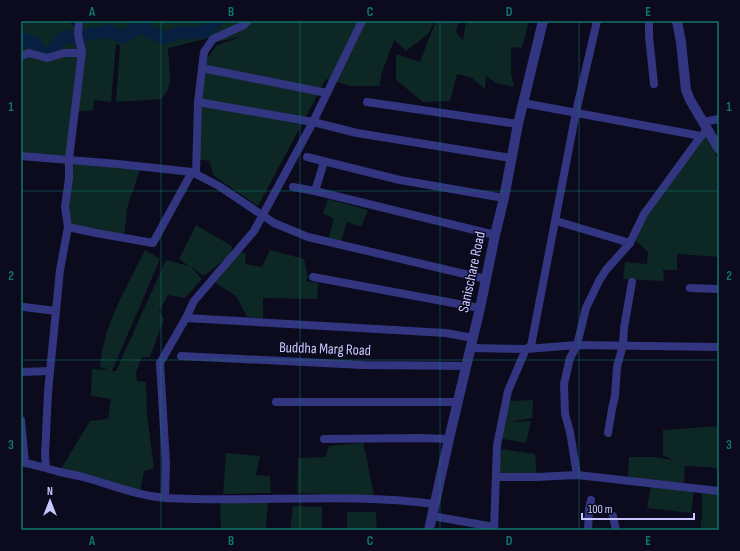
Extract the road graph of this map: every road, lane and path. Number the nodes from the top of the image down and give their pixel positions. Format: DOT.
graph roads {
  1 [pos="78,21"];
  2 [pos="248,21"];
  3 [pos="362,21"];
  4 [pos="543,21"];
  5 [pos="597,21"];
  6 [pos="649,21"];
  7 [pos="677,21"];
  8 [pos="82,53"];
  9 [pos="21,56"];
  10 [pos="202,68"];
  11 [pos="654,84"];
  12 [pos="327,93"];
  13 [pos="198,102"];
  14 [pos="367,102"];
  15 [pos="523,103"];
  16 [pos="576,112"];
  17 [pos="719,119"];
  18 [pos="313,122"];
  19 [pos="518,124"];
  20 [pos="704,129"];
  21 [pos="718,144"];
  22 [pos="21,156"];
  23 [pos="307,157"];
  24 [pos="511,158"];
  25 [pos="69,159"];
  26 [pos="324,162"];
  27 [pos="194,172"];
  28 [pos="294,187"];
  29 [pos="315,191"];
  30 [pos="504,198"];
  31 [pos="263,215"];
  32 [pos="556,221"];
  33 [pos="68,227"];
  34 [pos="495,235"];
  35 [pos="630,243"];
  36 [pos="313,278"];
  37 [pos="486,280"];
  38 [pos="632,282"];
  39 [pos="690,288"];
  40 [pos="719,289"];
  41 [pos="24,307"];
  42 [pos="480,308"];
  43 [pos="56,312"];
  44 [pos="186,318"];
  45 [pos="472,343"];
  46 [pos="577,345"];
  47 [pos="623,345"];
  48 [pos="719,347"];
  49 [pos="526,349"];
  50 [pos="181,356"];
  51 [pos="467,366"];
  52 [pos="50,371"];
  53 [pos="21,372"];
  54 [pos="276,402"];
  55 [pos="457,402"];
  56 [pos="21,420"];
  57 [pos="608,433"];
  58 [pos="324,439"];
  59 [pos="449,439"];
  60 [pos="23,462"];
  61 [pos="46,467"];
  62 [pos="577,475"];
  63 [pos="496,476"];
  64 [pos="719,491"];
  65 [pos="165,498"];
  66 [pos="590,500"];
  67 [pos="435,504"];
  68 [pos="432,516"];
  69 [pos="613,516"];
  70 [pos="494,528"];
  71 [pos="429,530"];
  72 [pos="588,530"];
  73 [pos="616,530"];
  1 -- 8 [label="street"];
  2 -- 10 [label="street"];
  3 -- 12 [label="street"];
  4 -- 15 [label="street, Sanischare Road"];
  5 -- 16 [label="street"];
  6 -- 11 [label="street"];
  7 -- 20 [label="street"];
  8 -- 9 [label="street"];
  8 -- 25 [label="street"];
  10 -- 12 [label="street"];
  10 -- 13 [label="street"];
  12 -- 18 [label="street"];
  13 -- 18 [label="street"];
  13 -- 27 [label="street"];
  14 -- 19 [label="street"];
  15 -- 16 [label="street"];
  15 -- 19 [label="street, Sanischare Road"];
  16 -- 20 [label="street"];
  16 -- 32 [label="street"];
  17 -- 20 [label="street"];
  18 -- 24 [label="street"];
  18 -- 31 [label="street"];
  19 -- 24 [label="street, Sanischare Road"];
  20 -- 21 [label="street"];
  20 -- 35 [label="street"];
  22 -- 25 [label="street"];
  23 -- 26 [label="street"];
  24 -- 30 [label="street, Sanischare Road"];
  25 -- 27 [label="street"];
  25 -- 33 [label="street"];
  26 -- 29 [label="street"];
  26 -- 30 [label="street"];
  27 -- 31 [label="street"];
  27 -- 33 [label="street"];
  28 -- 29 [label="street"];
  29 -- 34 [label="street"];
  30 -- 34 [label="street, Sanischare Road"];
  31 -- 37 [label="street"];
  31 -- 44 [label="street"];
  32 -- 35 [label="street"];
  32 -- 49 [label="street"];
  33 -- 43 [label="street"];
  34 -- 37 [label="street, Sanischare Road"];
  35 -- 46 [label="street"];
  36 -- 42 [label="street"];
  37 -- 42 [label="street, Sanischare Road"];
  38 -- 47 [label="street"];
  39 -- 40 [label="street"];
  41 -- 43 [label="street"];
  42 -- 45 [label="street, Sanischare Road"];
  43 -- 52 [label="street"];
  44 -- 45 [label="street"];
  44 -- 65 [label="street"];
  45 -- 49 [label="street"];
  45 -- 51 [label="street, Sanischare Road"];
  46 -- 47 [label="street"];
  46 -- 49 [label="street"];
  46 -- 62 [label="street"];
  47 -- 48 [label="street"];
  47 -- 57 [label="street"];
  49 -- 63 [label="street"];
  50 -- 51 [label="street, Buddha Marg Road"];
  51 -- 55 [label="street, Sanischare Road"];
  52 -- 53 [label="street"];
  52 -- 61 [label="street"];
  54 -- 55 [label="street"];
  55 -- 59 [label="street, Sanischare Road"];
  56 -- 60 [label="street"];
  58 -- 59 [label="street"];
  59 -- 67 [label="street, Sanischare Road"];
  60 -- 61 [label="street"];
  61 -- 65 [label="street"];
  62 -- 63 [label="street"];
  62 -- 64 [label="street"];
  63 -- 70 [label="street"];
  65 -- 67 [label="street"];
  66 -- 72 [label="street"];
  67 -- 68 [label="street, Sanischare Road"];
  68 -- 70 [label="street"];
  68 -- 71 [label="street, Sanischare Road"];
  69 -- 73 [label="street"];
}
